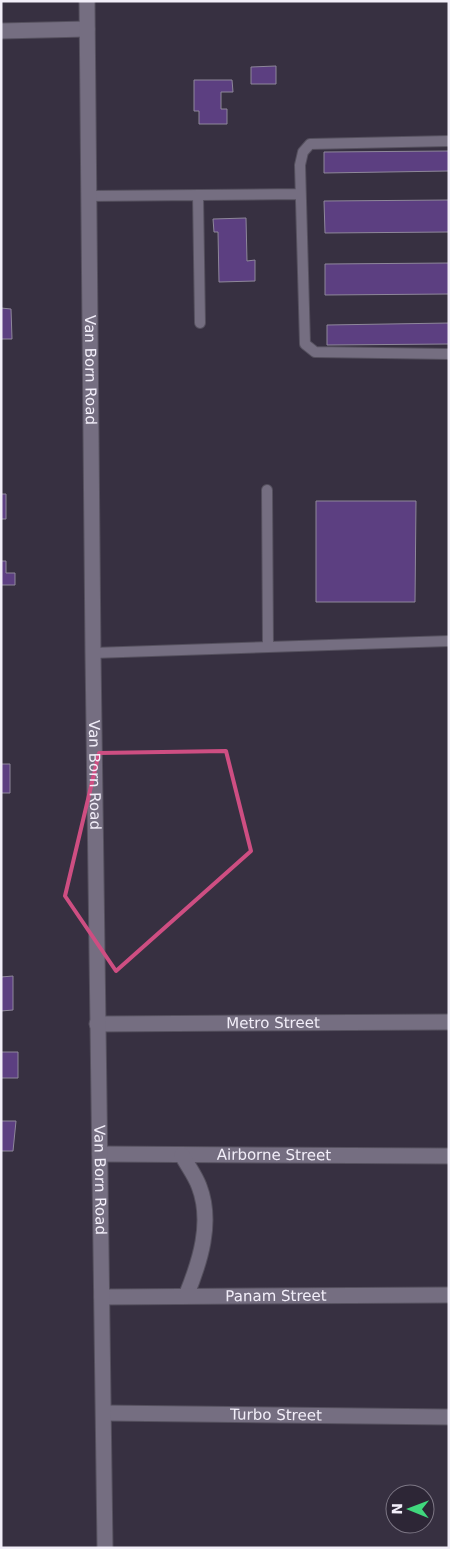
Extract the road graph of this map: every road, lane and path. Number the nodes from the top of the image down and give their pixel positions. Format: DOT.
graph roads {
  1 [pos="87,1"];
  2 [pos="87,29"];
  3 [pos="1,31"];
  4 [pos="449,141"];
  5 [pos="300,194"];
  6 [pos="198,195"];
  7 [pos="88,196"];
  8 [pos="200,323"];
  9 [pos="449,354"];
  10 [pos="268,490"];
  11 [pos="449,641"];
  12 [pos="268,646"];
  13 [pos="93,653"];
  14 [pos="449,1022"];
  15 [pos="98,1024"];
  16 [pos="100,1154"];
  17 [pos="182,1155"];
  18 [pos="449,1156"];
  19 [pos="449,1295"];
  20 [pos="186,1296"];
  21 [pos="102,1297"];
  22 [pos="104,1413"];
  23 [pos="449,1418"];
  24 [pos="105,1548"];
  1 -- 2 [label="street, Van Born Road"];
  2 -- 3 [label="street"];
  2 -- 7 [label="street, Van Born Road"];
  4 -- 5 [label="lane"];
  5 -- 6 [label="lane"];
  5 -- 9 [label="lane"];
  6 -- 7 [label="lane"];
  6 -- 8 [label="lane"];
  7 -- 13 [label="street, Van Born Road"];
  10 -- 12 [label="lane"];
  11 -- 12 [label="lane"];
  12 -- 13 [label="lane"];
  13 -- 15 [label="street, Van Born Road"];
  14 -- 15 [label="street, Metro Street"];
  15 -- 16 [label="street, Van Born Road"];
  16 -- 17 [label="street, Airborne Street"];
  16 -- 21 [label="street, Van Born Road"];
  17 -- 18 [label="street, Airborne Street"];
  17 -- 20 [label="street"];
  19 -- 20 [label="street, Panam Street"];
  20 -- 21 [label="street, Panam Street"];
  21 -- 22 [label="street, Van Born Road"];
  22 -- 23 [label="street, Turbo Street"];
  22 -- 24 [label="street, Van Born Road"];
}
